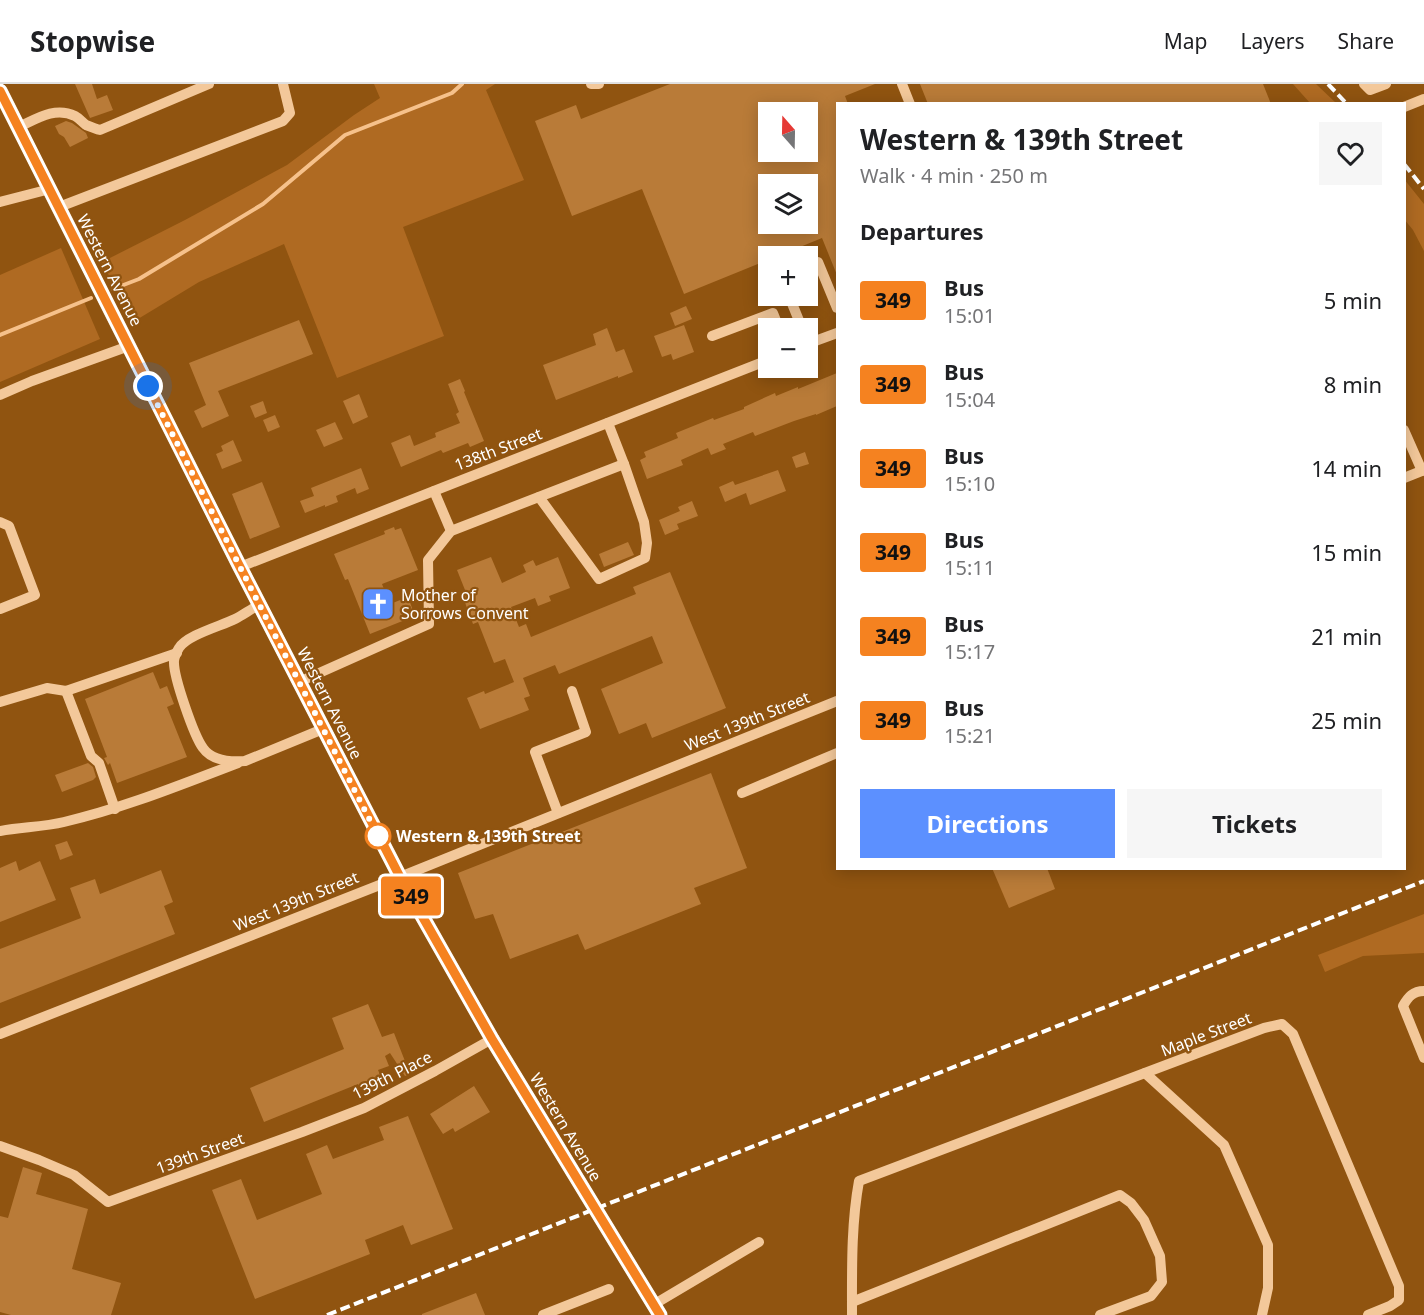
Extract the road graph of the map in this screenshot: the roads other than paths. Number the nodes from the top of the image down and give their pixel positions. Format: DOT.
graph roads {
  1 [pos="209,84"];
  2 [pos="284,84"];
  3 [pos="591,84"];
  4 [pos="598,84"];
  5 [pos="902,84"];
  6 [pos="1364,84"];
  7 [pos="1386,84"];
  8 [pos="0,91"];
  9 [pos="1424,99"];
  10 [pos="909,102"];
  11 [pos="1406,106"];
  12 [pos="19,127"];
  13 [pos="50,189"];
  14 [pos="0,202"];
  15 [pos="59,207"];
  16 [pos="818,262"];
  17 [pos="836,306"];
  18 [pos="758,318"];
  19 [pos="759,318"];
  20 [pos="774,318"];
  21 [pos="836,333"];
  22 [pos="712,336"];
  23 [pos="818,340"];
  24 [pos="129,346"];
  25 [pos="758,364"];
  26 [pos="0,395"];
  27 [pos="608,423"];
  28 [pos="1406,434"];
  29 [pos="624,464"];
  30 [pos="1423,470"];
  31 [pos="1406,477"];
  32 [pos="435,490"];
  33 [pos="539,497"];
  34 [pos="0,522"];
  35 [pos="451,531"];
  36 [pos="240,567"];
  37 [pos="259,605"];
  38 [pos="0,609"];
  39 [pos="177,653"];
  40 [pos="299,682"];
  41 [pos="66,691"];
  42 [pos="572,691"];
  43 [pos="836,701"];
  44 [pos="0,702"];
  45 [pos="323,729"];
  46 [pos="836,753"];
  47 [pos="245,761"];
  48 [pos="742,793"];
  49 [pos="115,808"];
  50 [pos="558,813"];
  51 [pos="0,831"];
  52 [pos="400,877"];
  53 [pos="1424,991"];
  54 [pos="0,1034"];
  55 [pos="492,1039"];
  56 [pos="1424,1058"];
  57 [pos="1145,1073"];
  58 [pos="302,1132"];
  59 [pos="0,1146"];
  60 [pos="759,1242"];
  61 [pos="609,1289"];
  62 [pos="852,1302"];
  63 [pos="656,1310"];
  64 [pos="545,1315"];
  65 [pos="852,1315"];
  66 [pos="1100,1315"];
  67 [pos="1262,1315"];
  68 [pos="1368,1315"];
  1 -- 12 [label="street"];
  2 -- 15 [label="street"];
  3 -- 4 [label="street"];
  5 -- 10 [label="street"];
  6 -- 7 [label="street"];
  8 -- 12 [label="main road, Western Avenue"];
  9 -- 11 [label="street"];
  12 -- 13 [label="main road, Western Avenue"];
  13 -- 14 [label="street"];
  13 -- 15 [label="main road, Western Avenue"];
  15 -- 24 [label="main road, Western Avenue"];
  16 -- 17 [label="street"];
  18 -- 22 [label="street"];
  19 -- 20 [label="street"];
  21 -- 23 [label="street"];
  24 -- 26 [label="street"];
  24 -- 36 [label="main road, Western Avenue"];
  25 -- 27 [label="street, 138th Street"];
  27 -- 29 [label="street"];
  27 -- 32 [label="street, 138th Street"];
  28 -- 30 [label="street"];
  29 -- 33 [label="street"];
  29 -- 33 [label="street"];
  30 -- 31 [label="street"];
  32 -- 35 [label="street"];
  32 -- 36 [label="street, 138th Street"];
  33 -- 35 [label="street"];
  34 -- 38 [label="street"];
  35 -- 40 [label="street"];
  36 -- 37 [label="main road, Western Avenue"];
  37 -- 39 [label="street"];
  37 -- 40 [label="main road, Western Avenue"];
  39 -- 41 [label="street"];
  39 -- 47 [label="street"];
  40 -- 45 [label="main road, Western Avenue"];
  41 -- 44 [label="street"];
  41 -- 49 [label="street"];
  42 -- 50 [label="street"];
  43 -- 50 [label="street, West 139th Street"];
  45 -- 47 [label="street"];
  45 -- 52 [label="main road, Western Avenue"];
  46 -- 48 [label="street"];
  47 -- 49 [label="street"];
  49 -- 51 [label="street"];
  50 -- 52 [label="street, West 139th Street"];
  52 -- 54 [label="street, West 139th Street"];
  52 -- 55 [label="main road, Western Avenue"];
  53 -- 56 [label="street"];
  55 -- 58 [label="street, 139th Place"];
  55 -- 63 [label="main road, Western Avenue"];
  57 -- 62 [label="street, Maple Street"];
  57 -- 67 [label="street"];
  57 -- 68 [label="street, Maple Street"];
  58 -- 59 [label="street, 139th Street"];
  60 -- 63 [label="street"];
  61 -- 64 [label="street"];
  62 -- 65 [label="street"];
  62 -- 66 [label="street"];
}
